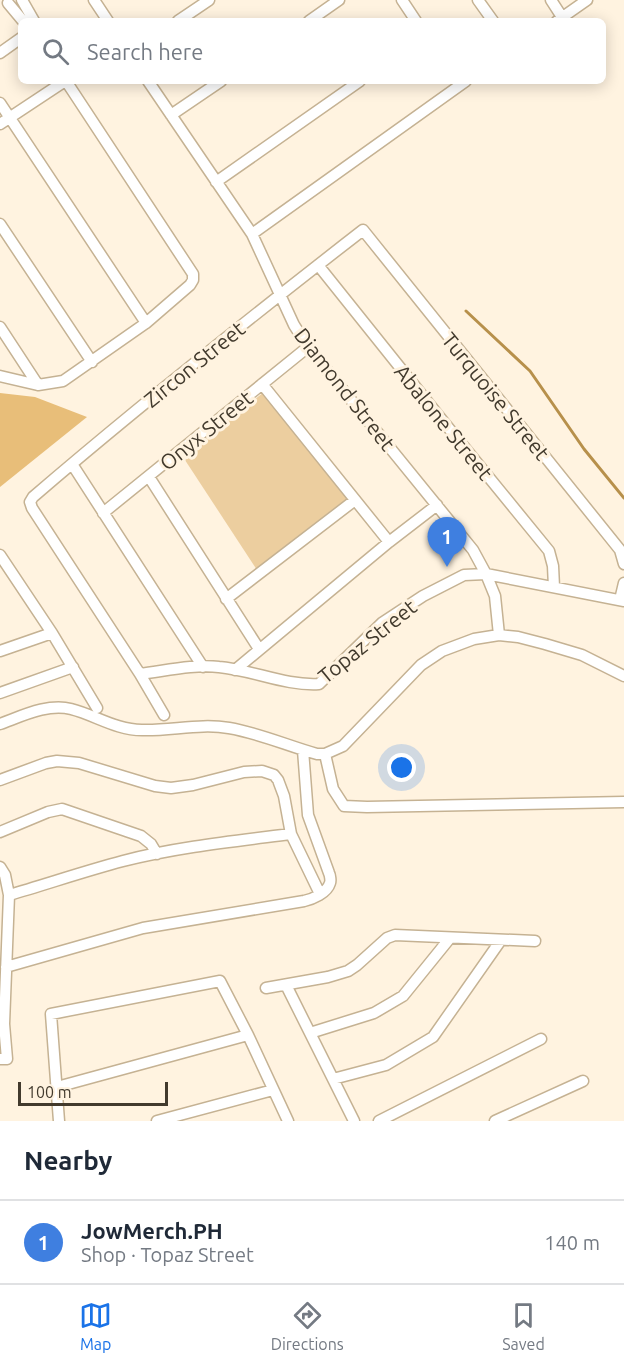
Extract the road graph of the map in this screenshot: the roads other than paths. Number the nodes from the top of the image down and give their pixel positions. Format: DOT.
graph roads {
  1 [pos="94,0"];
  2 [pos="209,0"];
  3 [pos="339,0"];
  4 [pos="402,0"];
  5 [pos="478,0"];
  6 [pos="551,0"];
  7 [pos="587,0"];
  8 [pos="7,4"];
  9 [pos="22,11"];
  10 [pos="106,18"];
  11 [pos="182,18"];
  12 [pos="313,18"];
  13 [pos="414,18"];
  14 [pos="491,18"];
  15 [pos="560,18"];
  16 [pos="561,18"];
  17 [pos="18,40"];
  18 [pos="0,53"];
  19 [pos="61,84"];
  20 [pos="68,84"];
  21 [pos="150,84"];
  22 [pos="217,84"];
  23 [pos="356,84"];
  24 [pos="459,84"];
  25 [pos="0,103"];
  26 [pos="171,115"];
  27 [pos="10,117"];
  28 [pos="0,124"];
  29 [pos="216,182"];
  30 [pos="0,224"];
  31 [pos="363,230"];
  32 [pos="252,234"];
  33 [pos="318,265"];
  34 [pos="280,294"];
  35 [pos="146,323"];
  36 [pos="0,327"];
  37 [pos="308,347"];
  38 [pos="92,362"];
  39 [pos="0,376"];
  40 [pos="262,384"];
  41 [pos="38,385"];
  42 [pos="72,464"];
  43 [pos="149,477"];
  44 [pos="355,500"];
  45 [pos="437,505"];
  46 [pos="103,513"];
  47 [pos="389,542"];
  48 [pos="0,555"];
  49 [pos="624,564"];
  50 [pos="486,574"];
  51 [pos="624,583"];
  52 [pos="554,586"];
  53 [pos="226,599"];
  54 [pos="622,601"];
  55 [pos="52,633"];
  56 [pos="499,635"];
  57 [pos="259,649"];
  58 [pos="0,651"];
  59 [pos="203,667"];
  60 [pos="73,668"];
  61 [pos="235,670"];
  62 [pos="140,674"];
  63 [pos="624,676"];
  64 [pos="0,693"];
  65 [pos="97,708"];
  66 [pos="164,715"];
  67 [pos="0,723"];
  68 [pos="303,750"];
  69 [pos="325,754"];
  70 [pos="0,780"];
  71 [pos="624,802"];
  72 [pos="0,832"];
  73 [pos="291,834"];
  74 [pos="157,854"];
  75 [pos="0,867"];
  76 [pos="320,894"];
  77 [pos="9,896"];
  78 [pos="450,938"];
  79 [pos="501,940"];
  80 [pos="535,941"];
  81 [pos="6,967"];
  82 [pos="286,985"];
  83 [pos="266,988"];
  84 [pos="2,993"];
  85 [pos="310,1033"];
  86 [pos="248,1035"];
  87 [pos="541,1039"];
  88 [pos="0,1059"];
  89 [pos="333,1079"];
  90 [pos="583,1080"];
  91 [pos="57,1087"];
  92 [pos="273,1090"];
  93 [pos="59,1121"];
  94 [pos="157,1121"];
  95 [pos="288,1121"];
  96 [pos="354,1121"];
  97 [pos="379,1121"];
  98 [pos="495,1121"];
  1 -- 10 [label="street"];
  2 -- 11 [label="street"];
  3 -- 12 [label="street"];
  4 -- 13 [label="street"];
  5 -- 14 [label="street"];
  6 -- 15 [label="street"];
  7 -- 16 [label="street"];
  8 -- 9 [label="street"];
  17 -- 18 [label="street"];
  19 -- 27 [label="street"];
  20 -- 35 [label="street"];
  21 -- 26 [label="street, Diamond Street"];
  22 -- 26 [label="street"];
  23 -- 29 [label="street"];
  24 -- 32 [label="street"];
  25 -- 27 [label="street"];
  26 -- 29 [label="street, Diamond Street"];
  27 -- 28 [label="street"];
  27 -- 35 [label="street"];
  29 -- 32 [label="street, Diamond Street"];
  30 -- 38 [label="street"];
  31 -- 33 [label="street, Zircon Street"];
  31 -- 49 [label="street, Turquoise Street"];
  32 -- 34 [label="street, Diamond Street"];
  33 -- 34 [label="street, Zircon Street"];
  33 -- 52 [label="street, Abalone Street"];
  34 -- 37 [label="street, Diamond Street"];
  34 -- 42 [label="street, Zircon Street"];
  35 -- 38 [label="street"];
  36 -- 41 [label="street"];
  37 -- 40 [label="street, Onyx Street"];
  37 -- 45 [label="street, Diamond Street"];
  38 -- 41 [label="street"];
  39 -- 41 [label="street"];
  40 -- 43 [label="street, Onyx Street"];
  40 -- 44 [label="street"];
  42 -- 46 [label="street"];
  42 -- 62 [label="street, Zircon Street"];
  43 -- 46 [label="street, Onyx Street"];
  43 -- 53 [label="street"];
  44 -- 47 [label="street"];
  44 -- 53 [label="street"];
  45 -- 47 [label="street"];
  45 -- 50 [label="street, Diamond Street"];
  46 -- 59 [label="street"];
  47 -- 57 [label="street"];
  48 -- 55 [label="street"];
  50 -- 52 [label="street, Topaz Street"];
  50 -- 56 [label="street, Diamond Street"];
  50 -- 61 [label="street, Topaz Street"];
  51 -- 54 [label="street"];
  52 -- 54 [label="street, Topaz Street"];
  53 -- 57 [label="street"];
  55 -- 58 [label="street"];
  55 -- 60 [label="street"];
  56 -- 63 [label="street"];
  56 -- 69 [label="street"];
  57 -- 61 [label="street"];
  59 -- 61 [label="street, Topaz Street"];
  59 -- 62 [label="street, Topaz Street"];
  60 -- 64 [label="street"];
  60 -- 65 [label="street"];
  62 -- 66 [label="street"];
  67 -- 68 [label="street"];
  68 -- 69 [label="street"];
  68 -- 76 [label="street"];
  69 -- 71 [label="street"];
  70 -- 73 [label="street"];
  72 -- 74 [label="street"];
  73 -- 74 [label="street"];
  73 -- 76 [label="street"];
  74 -- 77 [label="street"];
  75 -- 77 [label="street"];
  76 -- 81 [label="street"];
  77 -- 81 [label="street"];
  78 -- 79 [label="street"];
  78 -- 82 [label="street"];
  78 -- 85 [label="street"];
  79 -- 80 [label="street"];
  79 -- 89 [label="street"];
  81 -- 84 [label="street"];
  82 -- 83 [label="street"];
  82 -- 85 [label="street"];
  84 -- 88 [label="street"];
  85 -- 89 [label="street"];
  86 -- 91 [label="street"];
  86 -- 91 [label="street"];
  86 -- 92 [label="street"];
  87 -- 97 [label="street"];
  89 -- 96 [label="street"];
  90 -- 98 [label="street"];
  91 -- 93 [label="street"];
  92 -- 94 [label="street"];
  92 -- 95 [label="street"];
}
